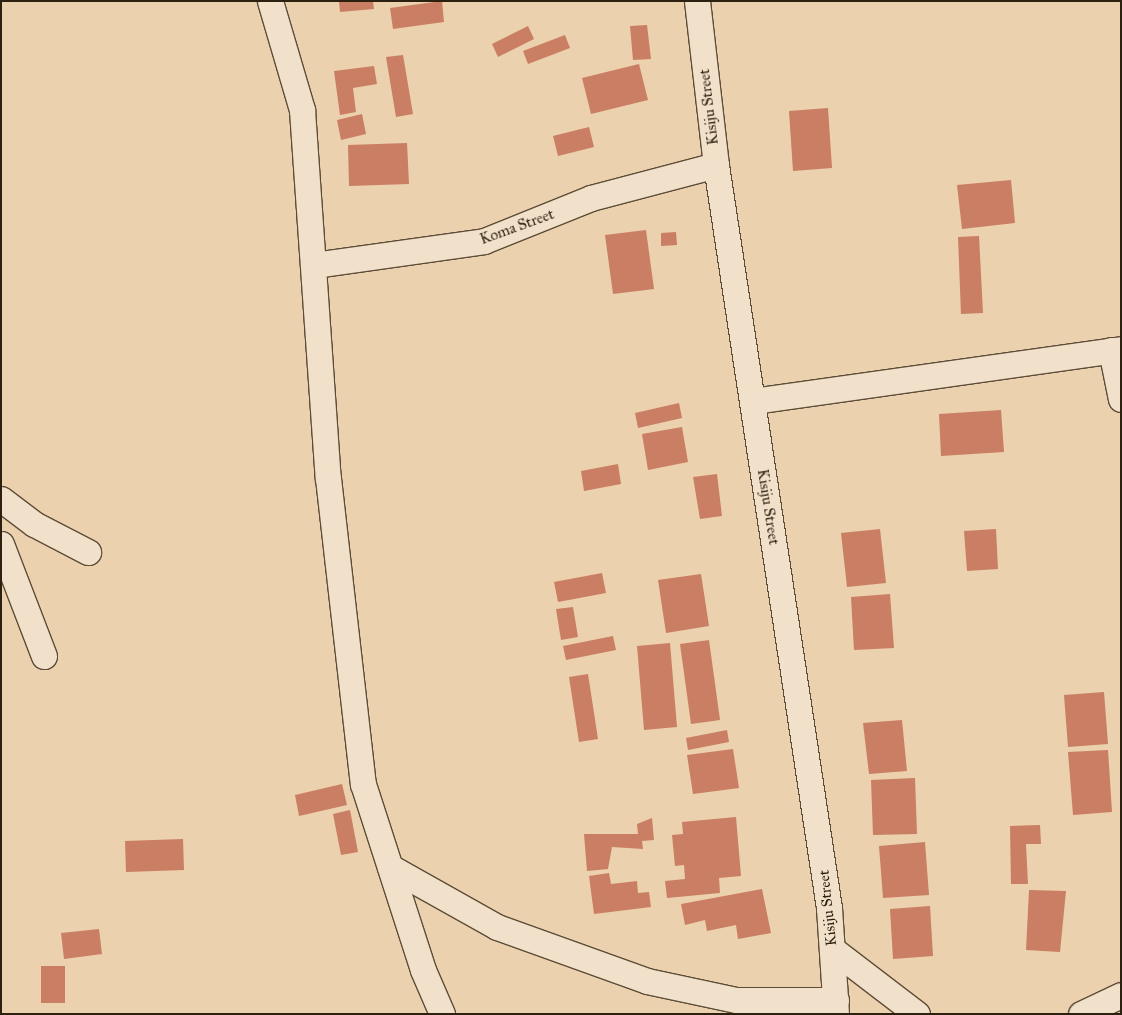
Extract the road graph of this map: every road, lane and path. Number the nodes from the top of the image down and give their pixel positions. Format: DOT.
graph roads {
  1 [pos="270,1"];
  2 [pos="697,1"];
  3 [pos="716,165"];
  4 [pos="314,266"];
  5 [pos="1116,350"];
  6 [pos="1121,399"];
  7 [pos="752,401"];
  8 [pos="1,499"];
  9 [pos="1,544"];
  10 [pos="88,552"];
  11 [pos="44,656"];
  12 [pos="390,867"];
  13 [pos="832,949"];
  14 [pos="1121,995"];
  15 [pos="836,1007"];
  16 [pos="442,1014"];
  17 [pos="917,1014"];
  18 [pos="1080,1014"];
  1 -- 4 [label="street"];
  2 -- 3 [label="street, Kisiju Street"];
  3 -- 4 [label="street, Koma Street"];
  3 -- 7 [label="street, Kisiju Street"];
  4 -- 12 [label="street"];
  5 -- 6 [label="street"];
  5 -- 7 [label="street"];
  7 -- 13 [label="street, Kisiju Street"];
  8 -- 10 [label="street"];
  9 -- 11 [label="street"];
  12 -- 15 [label="street"];
  12 -- 16 [label="street"];
  13 -- 15 [label="street, Kisiju Street"];
  13 -- 17 [label="street"];
  14 -- 18 [label="street"];
}
